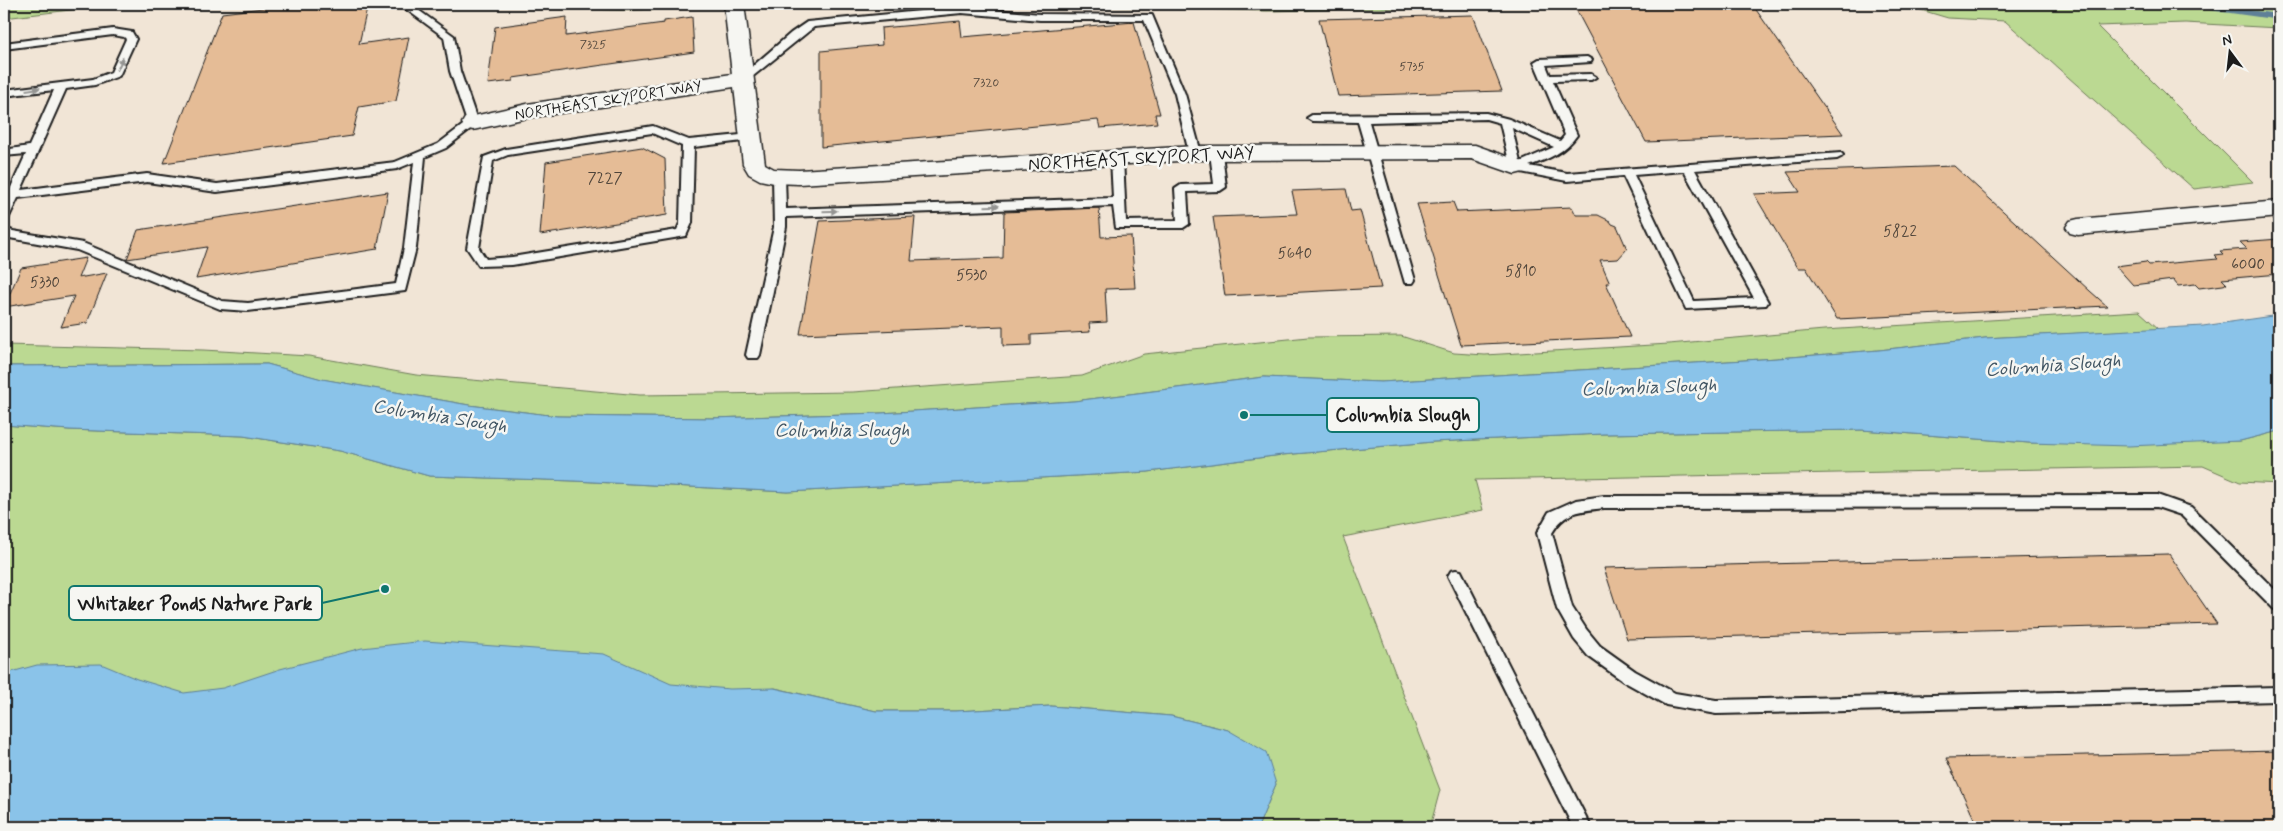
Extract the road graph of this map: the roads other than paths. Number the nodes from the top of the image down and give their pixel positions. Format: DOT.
graph roads {
  1 [pos="404,4"];
  2 [pos="734,4"];
  3 [pos="4,46"];
  4 [pos="1588,60"];
  5 [pos="1590,77"];
  6 [pos="1547,78"];
  7 [pos="743,79"];
  8 [pos="62,85"];
  9 [pos="4,93"];
  10 [pos="1312,118"];
  11 [pos="1364,119"];
  12 [pos="1505,121"];
  13 [pos="473,123"];
  14 [pos="751,137"];
  15 [pos="688,144"];
  16 [pos="1562,146"];
  17 [pos="34,148"];
  18 [pos="1372,152"];
  19 [pos="4,153"];
  20 [pos="1205,153"];
  21 [pos="420,155"];
  22 [pos="1837,155"];
  23 [pos="1117,158"];
  24 [pos="1516,167"];
  25 [pos="1688,167"];
  26 [pos="1627,172"];
  27 [pos="772,175"];
  28 [pos="13,195"];
  29 [pos="1120,202"];
  30 [pos="2279,209"];
  31 [pos="781,213"];
  32 [pos="4,216"];
  33 [pos="2078,227"];
  34 [pos="4,232"];
  35 [pos="1409,280"];
  36 [pos="753,355"];
  37 [pos="1456,576"];
  38 [pos="2279,604"];
  39 [pos="2279,694"];
  40 [pos="1582,827"];
  1 -- 13 [label="lane"];
  2 -- 7 [label="street"];
  8 -- 3 [label="lane, one-way"];
  4 -- 6 [label="lane"];
  5 -- 6 [label="lane"];
  6 -- 16 [label="lane"];
  7 -- 13 [label="street, NORTHEAST SKYPORT WAY"];
  7 -- 14 [label="street"];
  7 -- 20 [label="lane"];
  9 -- 8 [label="lane, one-way"];
  8 -- 17 [label="lane"];
  10 -- 11 [label="lane"];
  11 -- 12 [label="lane"];
  11 -- 18 [label="lane"];
  12 -- 16 [label="lane"];
  12 -- 24 [label="lane"];
  13 -- 21 [label="lane"];
  14 -- 15 [label="lane"];
  14 -- 27 [label="street"];
  15 -- 15 [label="lane"];
  16 -- 24 [label="lane"];
  17 -- 19 [label="lane"];
  17 -- 28 [label="lane"];
  18 -- 20 [label="street, NORTHEAST SKYPORT WAY"];
  18 -- 24 [label="street, NORTHEAST SKYPORT WAY"];
  18 -- 35 [label="lane"];
  20 -- 23 [label="street, NORTHEAST SKYPORT WAY"];
  20 -- 29 [label="lane"];
  21 -- 28 [label="lane"];
  21 -- 34 [label="lane"];
  22 -- 25 [label="lane"];
  23 -- 27 [label="street, NORTHEAST SKYPORT WAY"];
  23 -- 29 [label="lane"];
  24 -- 26 [label="lane"];
  25 -- 26 [label="lane"];
  25 -- 26 [label="lane"];
  27 -- 31 [label="lane"];
  28 -- 32 [label="lane"];
  31 -- 29 [label="lane, one-way"];
  30 -- 33 [label="street"];
  31 -- 36 [label="lane"];
  37 -- 40 [label="lane"];
  38 -- 39 [label="lane"];
}
